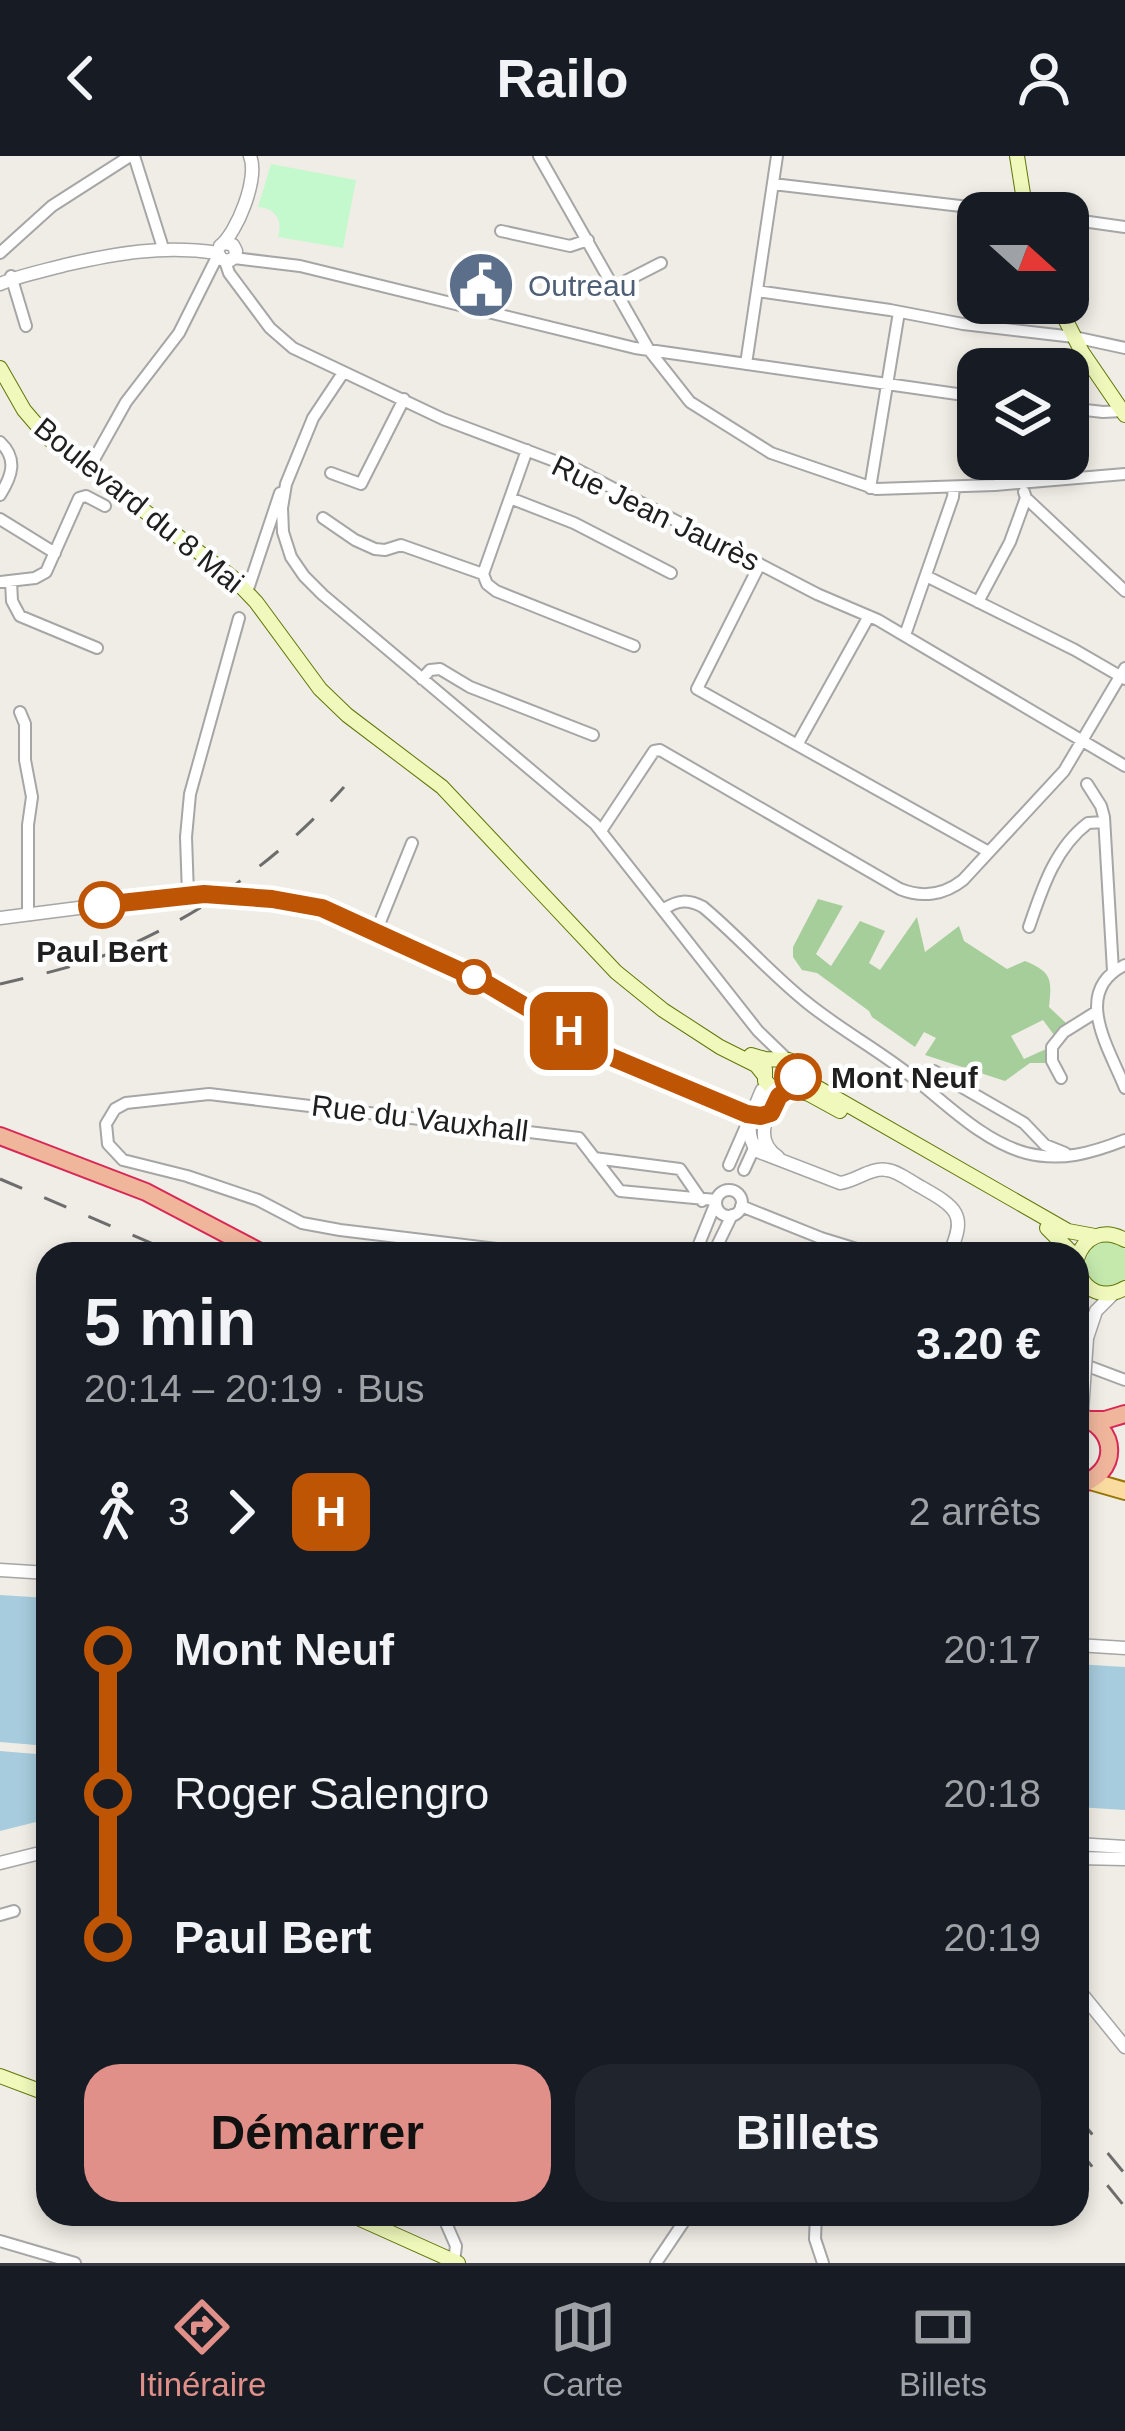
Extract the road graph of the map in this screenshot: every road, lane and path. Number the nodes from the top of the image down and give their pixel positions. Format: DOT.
graph roads {
  1 [pos="132,156"];
  2 [pos="250,156"];
  3 [pos="539,156"];
  4 [pos="777,156"];
  5 [pos="1016,156"];
  6 [pos="773,184"];
  7 [pos="1020,192"];
  8 [pos="957,205"];
  9 [pos="1089,222"];
  10 [pos="1125,227"];
  11 [pos="502,231"];
  12 [pos="588,240"];
  13 [pos="163,248"];
  14 [pos="0,254"];
  15 [pos="224,254"];
  16 [pos="661,263"];
  17 [pos="8,277"];
  18 [pos="614,287"];
  19 [pos="757,291"];
  20 [pos="899,312"];
  21 [pos="1068,324"];
  22 [pos="26,326"];
  23 [pos="1074,337"];
  24 [pos="1125,348"];
  25 [pos="649,350"];
  26 [pos="746,364"];
  27 [pos="2,369"];
  28 [pos="343,373"];
  29 [pos="890,384"];
  30 [pos="957,394"];
  31 [pos="404,399"];
  32 [pos="1089,411"];
  33 [pos="1123,413"];
  34 [pos="0,442"];
  35 [pos="526,450"];
  36 [pos="88,470"];
  37 [pos="331,473"];
  38 [pos="1125,474"];
  39 [pos="1024,483"];
  40 [pos="286,484"];
  41 [pos="954,487"];
  42 [pos="870,488"];
  43 [pos="0,494"];
  44 [pos="510,498"];
  45 [pos="1026,498"];
  46 [pos="105,506"];
  47 [pos="323,518"];
  48 [pos="0,519"];
  49 [pos="55,553"];
  50 [pos="760,564"];
  51 [pos="671,573"];
  52 [pos="483,574"];
  53 [pos="926,575"];
  54 [pos="5,582"];
  55 [pos="1125,591"];
  56 [pos="247,592"];
  57 [pos="978,602"];
  58 [pos="869,616"];
  59 [pos="239,618"];
  60 [pos="905,635"];
  61 [pos="634,646"];
  62 [pos="89,649"];
  63 [pos="1124,674"];
  64 [pos="422,679"];
  65 [pos="20,712"];
  66 [pos="593,735"];
  67 [pos="1083,741"];
  68 [pos="796,746"];
  69 [pos="1125,766"];
  70 [pos="1087,784"];
  71 [pos="1104,822"];
  72 [pos="602,831"];
  73 [pos="412,843"];
  74 [pos="989,852"];
  75 [pos="188,894"];
  76 [pos="664,909"];
  77 [pos="28,915"];
  78 [pos="0,918"];
  79 [pos="1030,927"];
  80 [pos="376,932"];
  81 [pos="1125,965"];
  82 [pos="1113,971"];
  83 [pos="1096,1012"];
  84 [pos="690,1027"];
  85 [pos="758,1031"];
  86 [pos="744,1052"];
  87 [pos="773,1070"];
  88 [pos="934,1071"];
  89 [pos="1061,1078"];
  90 [pos="1125,1088"];
  91 [pos="786,1090"];
  92 [pos="718,1100"];
  93 [pos="751,1114"];
  94 [pos="768,1119"];
  95 [pos="0,1136"];
  96 [pos="1125,1140"];
  97 [pos="0,1147"];
  98 [pos="754,1148"];
  99 [pos="1074,1156"];
  100 [pos="594,1158"];
  101 [pos="790,1163"];
  102 [pos="717,1200"];
  103 [pos="702,1201"];
  104 [pos="737,1205"];
  105 [pos="1114,1235"];
  106 [pos="216,1242"];
  107 [pos="241,1242"];
  108 [pos="439,1242"];
  109 [pos="700,1242"];
  110 [pos="719,1242"];
  111 [pos="834,1242"];
  112 [pos="953,1242"];
  113 [pos="1064,1242"];
  114 [pos="1089,1286"];
  115 [pos="1121,1290"];
  116 [pos="1089,1326"];
  117 [pos="1089,1369"];
  118 [pos="1125,1380"];
  119 [pos="1125,1414"];
  120 [pos="1089,1418"];
  121 [pos="1089,1422"];
  122 [pos="1125,1432"];
  123 [pos="1109,1453"];
  124 [pos="1089,1479"];
  125 [pos="1125,1481"];
  126 [pos="1089,1484"];
  127 [pos="1125,1491"];
  128 [pos="0,1574"];
  129 [pos="36,1576"];
  130 [pos="1089,1646"];
  131 [pos="1125,1648"];
  132 [pos="1089,1845"];
  133 [pos="1125,1847"];
  134 [pos="36,1854"];
  135 [pos="1089,1859"];
  136 [pos="1125,1859"];
  137 [pos="0,1863"];
  138 [pos="14,1911"];
  139 [pos="0,1915"];
  140 [pos="1089,2004"];
  141 [pos="1089,2013"];
  142 [pos="1124,2052"];
  143 [pos="0,2076"];
  144 [pos="36,2090"];
  145 [pos="386,2226"];
  146 [pos="447,2226"];
  147 [pos="681,2226"];
  148 [pos="816,2226"];
  149 [pos="0,2240"];
  150 [pos="434,2258"];
  151 [pos="456,2262"];
  152 [pos="75,2263"];
  153 [pos="656,2263"];
  154 [pos="823,2263"];
  1 -- 13 [label="street"];
  1 -- 14 [label="street"];
  2 -- 15 [label="street"];
  3 -- 12 [label="street"];
  4 -- 6 [label="street"];
  5 -- 7 [label="main road"];
  6 -- 8 [label="street"];
  6 -- 19 [label="street"];
  9 -- 10 [label="street"];
  11 -- 12 [label="street"];
  12 -- 18 [label="street"];
  13 -- 15 [label="street"];
  13 -- 17 [label="street"];
  15 -- 25 [label="street"];
  15 -- 28 [label="street, Rue Jean Jaurès"];
  15 -- 36 [label="street"];
  16 -- 18 [label="street"];
  17 -- 22 [label="street"];
  18 -- 25 [label="street"];
  19 -- 20 [label="street"];
  19 -- 26 [label="street"];
  20 -- 23 [label="street"];
  20 -- 29 [label="street"];
  21 -- 23 [label="main road"];
  23 -- 24 [label="street"];
  23 -- 33 [label="main road"];
  25 -- 26 [label="street"];
  25 -- 42 [label="street"];
  26 -- 29 [label="street"];
  27 -- 36 [label="main road, Boulevard du 8 Mai"];
  28 -- 31 [label="street, Rue Jean Jaurès"];
  28 -- 40 [label="street"];
  29 -- 30 [label="street"];
  29 -- 42 [label="street"];
  31 -- 35 [label="street, Rue Jean Jaurès"];
  31 -- 37 [label="street"];
  32 -- 33 [label="street"];
  34 -- 43 [label="street"];
  35 -- 44 [label="street"];
  35 -- 50 [label="street, Rue Jean Jaurès"];
  36 -- 56 [label="main road, Boulevard du 8 Mai"];
  38 -- 39 [label="street"];
  39 -- 41 [label="street"];
  39 -- 45 [label="street"];
  40 -- 56 [label="street"];
  40 -- 64 [label="street"];
  41 -- 42 [label="street"];
  41 -- 53 [label="street"];
  44 -- 51 [label="street"];
  44 -- 52 [label="street"];
  45 -- 55 [label="street"];
  45 -- 57 [label="street"];
  46 -- 49 [label="street"];
  47 -- 52 [label="street"];
  48 -- 49 [label="street"];
  49 -- 54 [label="street"];
  50 -- 58 [label="street, Rue Jean Jaurès"];
  50 -- 68 [label="street"];
  52 -- 61 [label="street"];
  53 -- 57 [label="street"];
  53 -- 60 [label="street"];
  54 -- 62 [label="street"];
  56 -- 84 [label="main road, Boulevard du 8 Mai"];
  57 -- 63 [label="street"];
  58 -- 60 [label="street, Rue Jean Jaurès"];
  58 -- 68 [label="street"];
  59 -- 75 [label="street"];
  60 -- 67 [label="street, Rue Jean Jaurès"];
  63 -- 67 [label="street"];
  64 -- 66 [label="street"];
  64 -- 72 [label="street"];
  65 -- 77 [label="street"];
  67 -- 69 [label="street, Rue Jean Jaurès"];
  67 -- 74 [label="street"];
  68 -- 74 [label="street"];
  70 -- 71 [label="street"];
  71 -- 79 [label="street"];
  71 -- 82 [label="street"];
  72 -- 74 [label="street"];
  72 -- 76 [label="street"];
  73 -- 80 [label="street"];
  75 -- 77 [label="street"];
  75 -- 80 [label="street"];
  76 -- 85 [label="street"];
  76 -- 99 [label="street"];
  77 -- 78 [label="street"];
  80 -- 92 [label="street"];
  81 -- 82 [label="street"];
  82 -- 83 [label="street"];
  83 -- 89 [label="street"];
  83 -- 90 [label="street"];
  84 -- 86 [label="main road, Boulevard du 8 Mai"];
  84 -- 87 [label="main road, Boulevard du 8 Mai"];
  85 -- 86 [label="street"];
  85 -- 87 [label="street"];
  85 -- 87 [label="street"];
  86 -- 87 [label="main road, Boulevard du 8 Mai"];
  87 -- 91 [label="main road"];
  87 -- 91 [label="main road"];
  87 -- 92 [label="street"];
  87 -- 93 [label="street"];
  87 -- 105 [label="main road"];
  88 -- 99 [label="street"];
  91 -- 94 [label="street"];
  91 -- 113 [label="main road"];
  92 -- 93 [label="street"];
  93 -- 94 [label="street"];
  93 -- 98 [label="street"];
  93 -- 102 [label="street"];
  94 -- 98 [label="street"];
  94 -- 101 [label="street"];
  95 -- 107 [label="highway"];
  96 -- 99 [label="street"];
  97 -- 106 [label="highway"];
  98 -- 101 [label="street"];
  98 -- 104 [label="street"];
  100 -- 103 [label="street, Rue du Vauxhall"];
  100 -- 103 [label="street"];
  100 -- 108 [label="street, Rue du Vauxhall"];
  101 -- 112 [label="street"];
  102 -- 103 [label="street, Rue du Vauxhall"];
  102 -- 104 [label="street"];
  102 -- 104 [label="street, Rue du Vauxhall"];
  102 -- 109 [label="street"];
  104 -- 110 [label="street"];
  104 -- 111 [label="street"];
  114 -- 115 [label="main road"];
  115 -- 116 [label="street"];
  117 -- 118 [label="street"];
  119 -- 120 [label="highway"];
  121 -- 123 [label="highway"];
  122 -- 123 [label="highway"];
  123 -- 124 [label="highway"];
  123 -- 125 [label="main road"];
  126 -- 127 [label="main road"];
  128 -- 129 [label="street"];
  130 -- 131 [label="street"];
  132 -- 133 [label="street"];
  134 -- 137 [label="street"];
  135 -- 136 [label="street"];
  138 -- 139 [label="street"];
  140 -- 142 [label="street"];
  141 -- 142 [label="street"];
  143 -- 144 [label="main road"];
  145 -- 150 [label="main road"];
  146 -- 151 [label="street"];
  147 -- 153 [label="street"];
  148 -- 154 [label="street"];
  149 -- 152 [label="street"];
  150 -- 151 [label="main road"];
}
